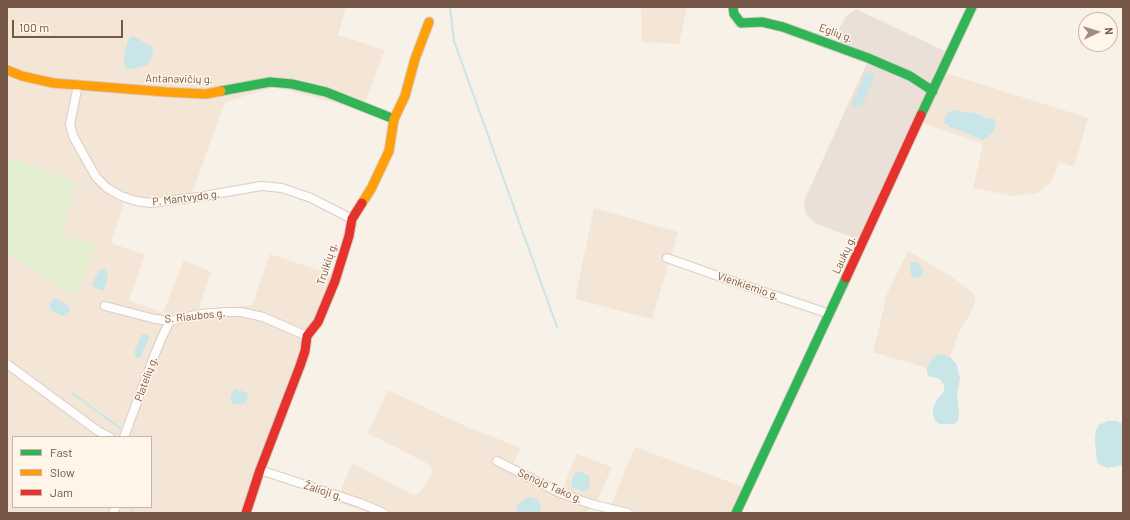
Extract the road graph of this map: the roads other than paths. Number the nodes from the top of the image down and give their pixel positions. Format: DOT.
graph roads {
  1 [pos="733,7"];
  2 [pos="972,7"];
  3 [pos="429,22"];
  4 [pos="7,70"];
  5 [pos="78,85"];
  6 [pos="933,91"];
  7 [pos="394,119"];
  8 [pos="352,219"];
  9 [pos="667,258"];
  10 [pos="105,306"];
  11 [pos="830,314"];
  12 [pos="170,321"];
  13 [pos="307,336"];
  14 [pos="7,364"];
  15 [pos="108,436"];
  16 [pos="124,436"];
  17 [pos="497,461"];
  18 [pos="260,470"];
  19 [pos="246,513"];
  20 [pos="384,513"];
  21 [pos="628,513"];
  22 [pos="736,513"];
  1 -- 6 [label="street, Eglių g."];
  2 -- 6 [label="street, Laukų g."];
  3 -- 7 [label="street, Truikių g."];
  4 -- 5 [label="street, Antanavičių g."];
  5 -- 7 [label="street, Antanavičių g."];
  5 -- 8 [label="street, P. Mantvydo g."];
  6 -- 11 [label="street, Laukų g."];
  7 -- 8 [label="street, Truikių g."];
  8 -- 13 [label="street, Truikių g."];
  9 -- 11 [label="street, Vienkiemio g."];
  10 -- 12 [label="street, S. Riaubos g."];
  11 -- 22 [label="street, Laukų g."];
  12 -- 13 [label="street, S. Riaubos g."];
  12 -- 16 [label="street, Platelių g."];
  13 -- 18 [label="street, Truikių g."];
  14 -- 15 [label="street"];
  17 -- 21 [label="street, Senojo Tako g."];
  18 -- 19 [label="street, Truikių g."];
  18 -- 20 [label="street, Žalioji g."];
}
